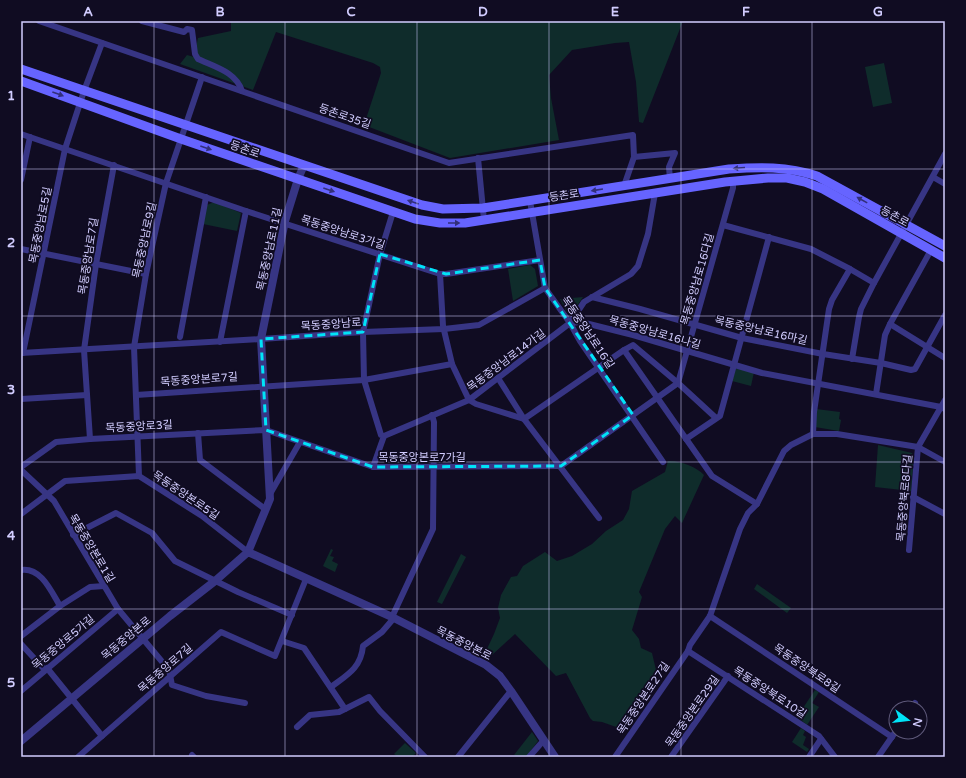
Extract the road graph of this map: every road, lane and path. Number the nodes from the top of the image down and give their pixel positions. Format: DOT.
graph roads {
  1 [pos="38,21"];
  2 [pos="142,21"];
  3 [pos="102,43"];
  4 [pos="21,70"];
  5 [pos="202,77"];
  6 [pos="21,81"];
  7 [pos="84,91"];
  8 [pos="242,91"];
  9 [pos="80,103"];
  10 [pos="185,125"];
  11 [pos="21,134"];
  12 [pos="30,137"];
  13 [pos="180,139"];
  14 [pos="65,149"];
  15 [pos="945,154"];
  16 [pos="634,157"];
  17 [pos="478,158"];
  18 [pos="114,165"];
  19 [pos="304,165"];
  20 [pos="670,178"];
  21 [pos="933,178"];
  22 [pos="298,179"];
  23 [pos="21,180"];
  24 [pos="733,181"];
  25 [pos="166,183"];
  26 [pos="945,184"];
  27 [pos="624,186"];
  28 [pos="655,193"];
  29 [pos="206,197"];
  30 [pos="530,201"];
  31 [pos="483,208"];
  32 [pos="246,211"];
  33 [pos="393,212"];
  34 [pos="532,212"];
  35 [pos="484,220"];
  36 [pos="284,224"];
  37 [pos="906,224"];
  38 [pos="723,225"];
  39 [pos="901,234"];
  40 [pos="769,237"];
  41 [pos="945,246"];
  42 [pos="21,249"];
  43 [pos="931,250"];
  44 [pos="45,254"];
  45 [pos="380,254"];
  46 [pos="945,258"];
  47 [pos="540,260"];
  48 [pos="96,264"];
  49 [pos="850,269"];
  50 [pos="146,274"];
  51 [pos="440,274"];
  52 [pos="874,283"];
  53 [pos="545,288"];
  54 [pos="592,297"];
  55 [pos="945,315"];
  56 [pos="570,324"];
  57 [pos="890,324"];
  58 [pos="694,325"];
  59 [pos="444,329"];
  60 [pos="363,332"];
  61 [pos="180,337"];
  62 [pos="742,338"];
  63 [pos="261,339"];
  64 [pos="220,342"];
  65 [pos="134,347"];
  66 [pos="926,347"];
  67 [pos="84,350"];
  68 [pos="624,350"];
  69 [pos="687,351"];
  70 [pos="22,353"];
  71 [pos="823,354"];
  72 [pos="945,358"];
  73 [pos="852,359"];
  74 [pos="881,363"];
  75 [pos="452,364"];
  76 [pos="734,365"];
  77 [pos="600,368"];
  78 [pos="498,378"];
  79 [pos="364,380"];
  80 [pos="678,383"];
  81 [pos="818,384"];
  82 [pos="264,386"];
  83 [pos="876,394"];
  84 [pos="87,395"];
  85 [pos="136,395"];
  86 [pos="656,398"];
  87 [pos="21,399"];
  88 [pos="469,400"];
  89 [pos="945,400"];
  90 [pos="943,408"];
  91 [pos="432,415"];
  92 [pos="632,415"];
  93 [pos="716,418"];
  94 [pos="524,419"];
  95 [pos="266,430"];
  96 [pos="198,433"];
  97 [pos="814,434"];
  98 [pos="138,436"];
  99 [pos="384,436"];
  100 [pos="90,439"];
  101 [pos="686,439"];
  102 [pos="300,442"];
  103 [pos="918,447"];
  104 [pos="664,462"];
  105 [pos="945,462"];
  106 [pos="560,466"];
  107 [pos="373,467"];
  108 [pos="433,467"];
  109 [pos="21,468"];
  110 [pos="139,476"];
  111 [pos="48,494"];
  112 [pos="269,496"];
  113 [pos="914,498"];
  114 [pos="757,504"];
  115 [pos="265,509"];
  116 [pos="21,514"];
  117 [pos="945,514"];
  118 [pos="599,518"];
  119 [pos="73,535"];
  120 [pos="909,550"];
  121 [pos="248,552"];
  122 [pos="21,570"];
  123 [pos="306,579"];
  124 [pos="215,581"];
  125 [pos="104,586"];
  126 [pos="60,606"];
  127 [pos="118,609"];
  128 [pos="292,615"];
  129 [pos="710,616"];
  130 [pos="393,617"];
  131 [pos="21,636"];
  132 [pos="143,639"];
  133 [pos="282,641"];
  134 [pos="21,644"];
  135 [pos="688,651"];
  136 [pos="46,669"];
  137 [pos="728,676"];
  138 [pos="170,677"];
  139 [pos="331,687"];
  140 [pos="21,691"];
  141 [pos="511,691"];
  142 [pos="71,699"];
  143 [pos="245,703"];
  144 [pos="345,709"];
  145 [pos="297,727"];
  146 [pos="888,734"];
  147 [pos="102,736"];
  148 [pos="821,739"];
  149 [pos="544,740"];
  150 [pos="890,740"];
  151 [pos="21,741"];
  152 [pos="78,757"];
  153 [pos="425,757"];
  154 [pos="458,757"];
  155 [pos="529,757"];
  156 [pos="555,757"];
  157 [pos="615,757"];
  158 [pos="671,757"];
  159 [pos="809,757"];
  160 [pos="834,757"];
  161 [pos="878,757"];
  1 -- 3 [label="street, 등촌로35길"];
  2 -- 8 [label="street"];
  3 -- 5 [label="street, 등촌로35길"];
  3 -- 7 [label="street"];
  4 -- 7 [label="main road, 등촌로"];
  5 -- 8 [label="street, 등촌로35길"];
  5 -- 10 [label="street"];
  6 -- 9 [label="main road, 등촌로, one-way"];
  7 -- 9 [label="street"];
  7 -- 10 [label="main road, 등촌로"];
  8 -- 17 [label="street, 등촌로35길"];
  9 -- 13 [label="main road, 등촌로"];
  9 -- 14 [label="street, 목동중앙남로5길"];
  10 -- 13 [label="street"];
  10 -- 19 [label="main road, 등촌로"];
  11 -- 12 [label="street, 목동중앙남로3가길"];
  12 -- 14 [label="street, 목동중앙남로3가길"];
  12 -- 23 [label="street"];
  13 -- 22 [label="main road, 등촌로, one-way"];
  13 -- 25 [label="street, 목동중앙남로9길"];
  14 -- 18 [label="street, 목동중앙남로3가길"];
  14 -- 44 [label="street, 목동중앙남로5길"];
  15 -- 21 [label="street"];
  16 -- 17 [label="street, 등촌로35길"];
  16 -- 20 [label="street"];
  16 -- 27 [label="street, 등촌로35길"];
  17 -- 31 [label="street"];
  18 -- 25 [label="street, 목동중앙남로3가길"];
  18 -- 48 [label="street, 목동중앙남로7길"];
  19 -- 22 [label="street, 목동중앙남로11길"];
  31 -- 19 [label="main road, 등촌로, one-way"];
  20 -- 27 [label="main road, 등촌로"];
  37 -- 20 [label="main road, 등촌로, one-way"];
  21 -- 26 [label="street"];
  21 -- 37 [label="street"];
  22 -- 33 [label="main road, 등촌로, one-way"];
  22 -- 36 [label="street, 목동중앙남로11길"];
  24 -- 28 [label="main road, 등촌로"];
  24 -- 38 [label="street, 목동중앙남로16다길"];
  24 -- 39 [label="main road, 등촌로"];
  25 -- 29 [label="street, 목동중앙남로3가길"];
  25 -- 50 [label="street, 목동중앙남로9길"];
  27 -- 30 [label="main road, 등촌로, one-way"];
  28 -- 34 [label="main road, 등촌로"];
  28 -- 54 [label="street"];
  29 -- 32 [label="street, 목동중앙남로3가길"];
  29 -- 61 [label="street"];
  30 -- 31 [label="main road, 등촌로"];
  30 -- 34 [label="street, 목동중앙남로16길"];
  31 -- 35 [label="street"];
  32 -- 36 [label="street, 목동중앙남로3가길"];
  32 -- 64 [label="street"];
  33 -- 35 [label="main road, 등촌로, one-way"];
  33 -- 45 [label="street"];
  34 -- 35 [label="main road, 등촌로"];
  34 -- 47 [label="street, 목동중앙남로16길"];
  36 -- 45 [label="street, 목동중앙남로3가길"];
  36 -- 63 [label="street, 목동중앙남로11길"];
  37 -- 39 [label="street"];
  37 -- 41 [label="main road, 등촌로"];
  38 -- 40 [label="street"];
  38 -- 58 [label="street, 목동중앙남로16다길"];
  39 -- 43 [label="main road, 등촌로"];
  39 -- 52 [label="street"];
  40 -- 49 [label="street"];
  40 -- 62 [label="street"];
  42 -- 44 [label="street"];
  43 -- 46 [label="main road, 등촌로"];
  43 -- 57 [label="street"];
  44 -- 48 [label="street"];
  44 -- 70 [label="street, 목동중앙남로5길"];
  45 -- 51 [label="street, 목동중앙남로3가길"];
  45 -- 60 [label="street"];
  47 -- 51 [label="street, 목동중앙남로3가길"];
  47 -- 53 [label="street, 목동중앙남로16길"];
  48 -- 50 [label="street"];
  48 -- 67 [label="street, 목동중앙남로7길"];
  49 -- 52 [label="street"];
  49 -- 71 [label="street"];
  50 -- 65 [label="street, 목동중앙남로9길"];
  51 -- 59 [label="street"];
  52 -- 73 [label="street"];
  53 -- 56 [label="street, 목동중앙남로16길"];
  53 -- 59 [label="street, 목동중앙남로"];
  54 -- 56 [label="street"];
  54 -- 58 [label="street, 목동중앙남로16마길"];
  55 -- 66 [label="street, 목동중앙남로16마길"];
  56 -- 69 [label="street, 목동중앙남로16나길"];
  56 -- 77 [label="street, 목동중앙남로16길"];
  56 -- 78 [label="street, 목동중앙남로14가길"];
  57 -- 66 [label="street"];
  57 -- 74 [label="street"];
  58 -- 62 [label="street, 목동중앙남로16마길"];
  58 -- 69 [label="street, 목동중앙남로16다길"];
  59 -- 60 [label="street, 목동중앙남로"];
  59 -- 75 [label="street"];
  60 -- 63 [label="street, 목동중앙남로"];
  60 -- 79 [label="street"];
  62 -- 71 [label="street, 목동중앙남로16마길"];
  62 -- 76 [label="street"];
  63 -- 64 [label="street, 목동중앙남로"];
  63 -- 82 [label="street"];
  64 -- 65 [label="street, 목동중앙남로"];
  65 -- 67 [label="street, 목동중앙남로"];
  65 -- 85 [label="street, 목동중앙남로9길"];
  66 -- 72 [label="street"];
  66 -- 74 [label="street, 목동중앙남로16마길"];
  67 -- 70 [label="street, 목동중앙남로"];
  67 -- 84 [label="street"];
  68 -- 77 [label="street"];
  68 -- 80 [label="street"];
  68 -- 86 [label="street"];
  69 -- 76 [label="street, 목동중앙남로16나길"];
  69 -- 80 [label="street, 목동중앙남로16다길"];
  71 -- 73 [label="street, 목동중앙남로16마길"];
  71 -- 81 [label="street"];
  73 -- 74 [label="street, 목동중앙남로16마길"];
  74 -- 83 [label="street"];
  75 -- 79 [label="street, 목동중앙본로7길"];
  75 -- 88 [label="street"];
  76 -- 81 [label="street, 목동중앙남로16나길"];
  76 -- 93 [label="street"];
  77 -- 92 [label="street, 목동중앙남로16길"];
  77 -- 94 [label="street"];
  78 -- 88 [label="street, 목동중앙남로14가길"];
  78 -- 94 [label="street"];
  79 -- 82 [label="street, 목동중앙본로7길"];
  79 -- 99 [label="street"];
  80 -- 86 [label="street"];
  80 -- 93 [label="street"];
  81 -- 83 [label="street, 목동중앙남로16나길"];
  81 -- 97 [label="street"];
  82 -- 85 [label="street, 목동중앙본로7길"];
  82 -- 95 [label="street"];
  83 -- 90 [label="street, 목동중앙남로16나길"];
  84 -- 87 [label="street"];
  84 -- 100 [label="street"];
  85 -- 98 [label="street, 목동중앙남로9길"];
  86 -- 92 [label="street"];
  86 -- 101 [label="street"];
  88 -- 91 [label="street, 목동중앙남로14가길"];
  88 -- 94 [label="street"];
  89 -- 90 [label="street"];
  90 -- 103 [label="street"];
  91 -- 99 [label="street, 목동중앙남로14가길"];
  91 -- 108 [label="street"];
  92 -- 104 [label="street, 목동중앙남로16길"];
  92 -- 106 [label="street"];
  93 -- 101 [label="street"];
  94 -- 106 [label="street"];
  95 -- 96 [label="street, 목동중앙로3길"];
  95 -- 102 [label="street, 목동중앙본로7가길"];
  95 -- 112 [label="street"];
  96 -- 98 [label="street, 목동중앙로3길"];
  96 -- 115 [label="street"];
  97 -- 103 [label="street"];
  97 -- 114 [label="street"];
  98 -- 100 [label="street, 목동중앙로3길"];
  98 -- 110 [label="street, 목동중앙남로9길"];
  99 -- 107 [label="street"];
  100 -- 109 [label="street, 목동중앙로3길"];
  101 -- 114 [label="street"];
  102 -- 107 [label="street, 목동중앙본로7가길"];
  102 -- 112 [label="street"];
  103 -- 105 [label="street"];
  103 -- 113 [label="street, 목동중앙북로8다길"];
  106 -- 108 [label="street, 목동중앙본로7가길"];
  106 -- 118 [label="street"];
  107 -- 108 [label="street, 목동중앙본로7가길"];
  108 -- 130 [label="street"];
  109 -- 111 [label="street, 목동중앙본로1길"];
  110 -- 111 [label="street, 목동중앙본로5길"];
  110 -- 121 [label="street, 목동중앙본로5길"];
  111 -- 116 [label="street, 목동중앙본로5길"];
  111 -- 119 [label="street, 목동중앙본로1길"];
  112 -- 115 [label="street"];
  113 -- 117 [label="street"];
  113 -- 120 [label="street, 목동중앙북로8다길"];
  114 -- 129 [label="street"];
  115 -- 121 [label="street"];
  119 -- 124 [label="street"];
  119 -- 125 [label="street, 목동중앙본로1길"];
  121 -- 123 [label="street, 목동중앙본로"];
  121 -- 124 [label="street, 목동중앙본로"];
  122 -- 126 [label="street"];
  123 -- 128 [label="street"];
  123 -- 130 [label="street, 목동중앙본로"];
  124 -- 128 [label="street"];
  124 -- 132 [label="street, 목동중앙본로"];
  125 -- 126 [label="street"];
  125 -- 127 [label="street, 목동중앙본로1길"];
  126 -- 131 [label="street"];
  127 -- 132 [label="street, 목동중앙본로1길"];
  127 -- 136 [label="street, 목동중앙로5가길"];
  128 -- 133 [label="street"];
  129 -- 135 [label="street"];
  129 -- 146 [label="street, 목동중앙북로8길"];
  130 -- 139 [label="street"];
  130 -- 141 [label="street, 목동중앙본로"];
  132 -- 138 [label="street, 목동중앙본로1길"];
  132 -- 142 [label="street, 목동중앙본로"];
  133 -- 138 [label="street, 목동중앙로7길"];
  133 -- 139 [label="street"];
  134 -- 136 [label="street"];
  135 -- 137 [label="street, 목동중앙북로10길"];
  135 -- 157 [label="street, 목동중앙본로27길"];
  136 -- 140 [label="street, 목동중앙로5가길"];
  136 -- 142 [label="street"];
  137 -- 148 [label="street, 목동중앙북로10길"];
  137 -- 158 [label="street, 목동중앙본로29길"];
  138 -- 143 [label="street"];
  138 -- 147 [label="street, 목동중앙로7길"];
  139 -- 144 [label="street"];
  141 -- 149 [label="street, 목동중앙본로"];
  141 -- 154 [label="street"];
  142 -- 147 [label="street"];
  142 -- 151 [label="street, 목동중앙본로"];
  144 -- 145 [label="street"];
  144 -- 153 [label="street"];
  147 -- 152 [label="street, 목동중앙로7길"];
  148 -- 159 [label="street"];
  148 -- 160 [label="street, 목동중앙북로10길"];
  149 -- 155 [label="street"];
  149 -- 156 [label="street, 목동중앙본로"];
  150 -- 161 [label="street"];
}
